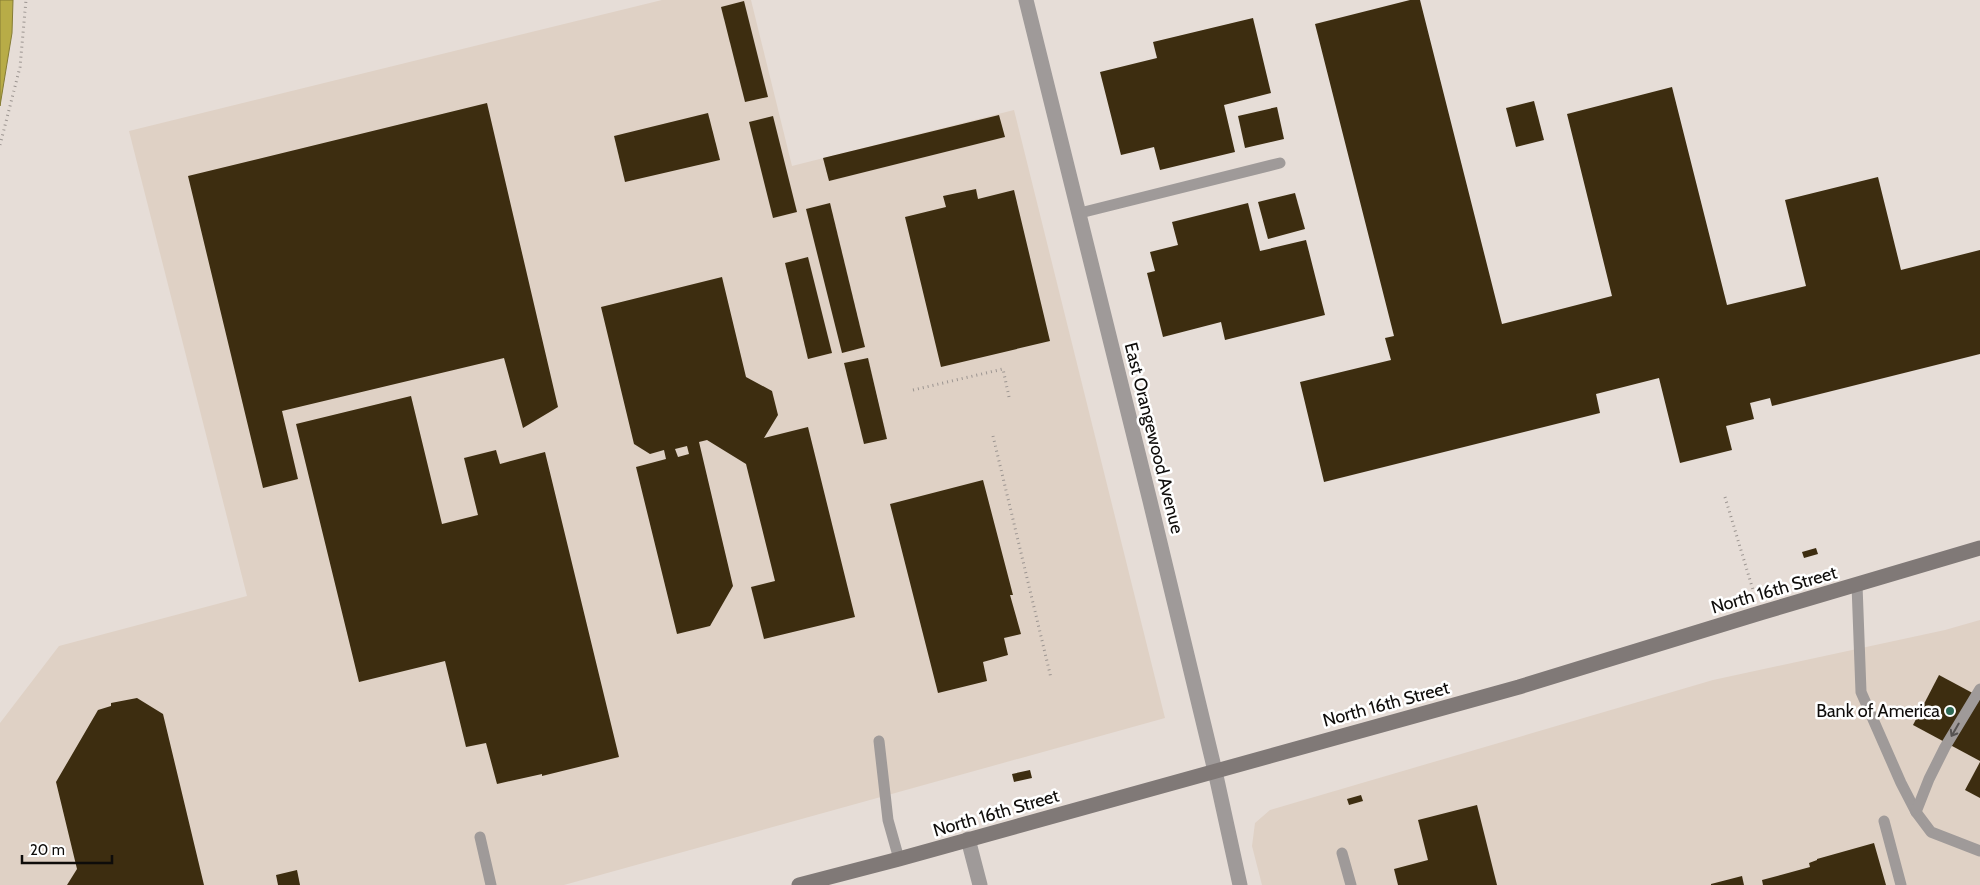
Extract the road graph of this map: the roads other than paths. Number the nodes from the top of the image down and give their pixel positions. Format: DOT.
graph roads {
  1 [pos="1026,0"];
  2 [pos="1280,163"];
  3 [pos="1080,212"];
  4 [pos="1980,548"];
  5 [pos="1857,585"];
  6 [pos="1980,688"];
  7 [pos="879,742"];
  8 [pos="1215,771"];
  9 [pos="1916,812"];
  10 [pos="1884,821"];
  11 [pos="480,837"];
  12 [pos="968,840"];
  13 [pos="1980,851"];
  14 [pos="1342,853"];
  15 [pos="899,859"];
  16 [pos="492,885"];
  17 [pos="799,885"];
  18 [pos="980,885"];
  19 [pos="1240,885"];
  20 [pos="1351,885"];
  21 [pos="1901,885"];
  1 -- 3 [label="street, East Orangewood Avenue"];
  2 -- 3 [label="lane"];
  3 -- 8 [label="street, East Orangewood Avenue"];
  4 -- 5 [label="main road, North 16th Street"];
  5 -- 8 [label="main road, North 16th Street"];
  5 -- 9 [label="lane"];
  6 -- 9 [label="lane, one-way"];
  7 -- 15 [label="lane"];
  8 -- 12 [label="main road, North 16th Street"];
  8 -- 19 [label="street, East Orangewood Avenue"];
  9 -- 13 [label="lane"];
  10 -- 21 [label="lane"];
  11 -- 16 [label="lane"];
  12 -- 15 [label="main road, North 16th Street"];
  12 -- 18 [label="street"];
  14 -- 20 [label="lane"];
  15 -- 17 [label="main road, North 16th Street"];
}
